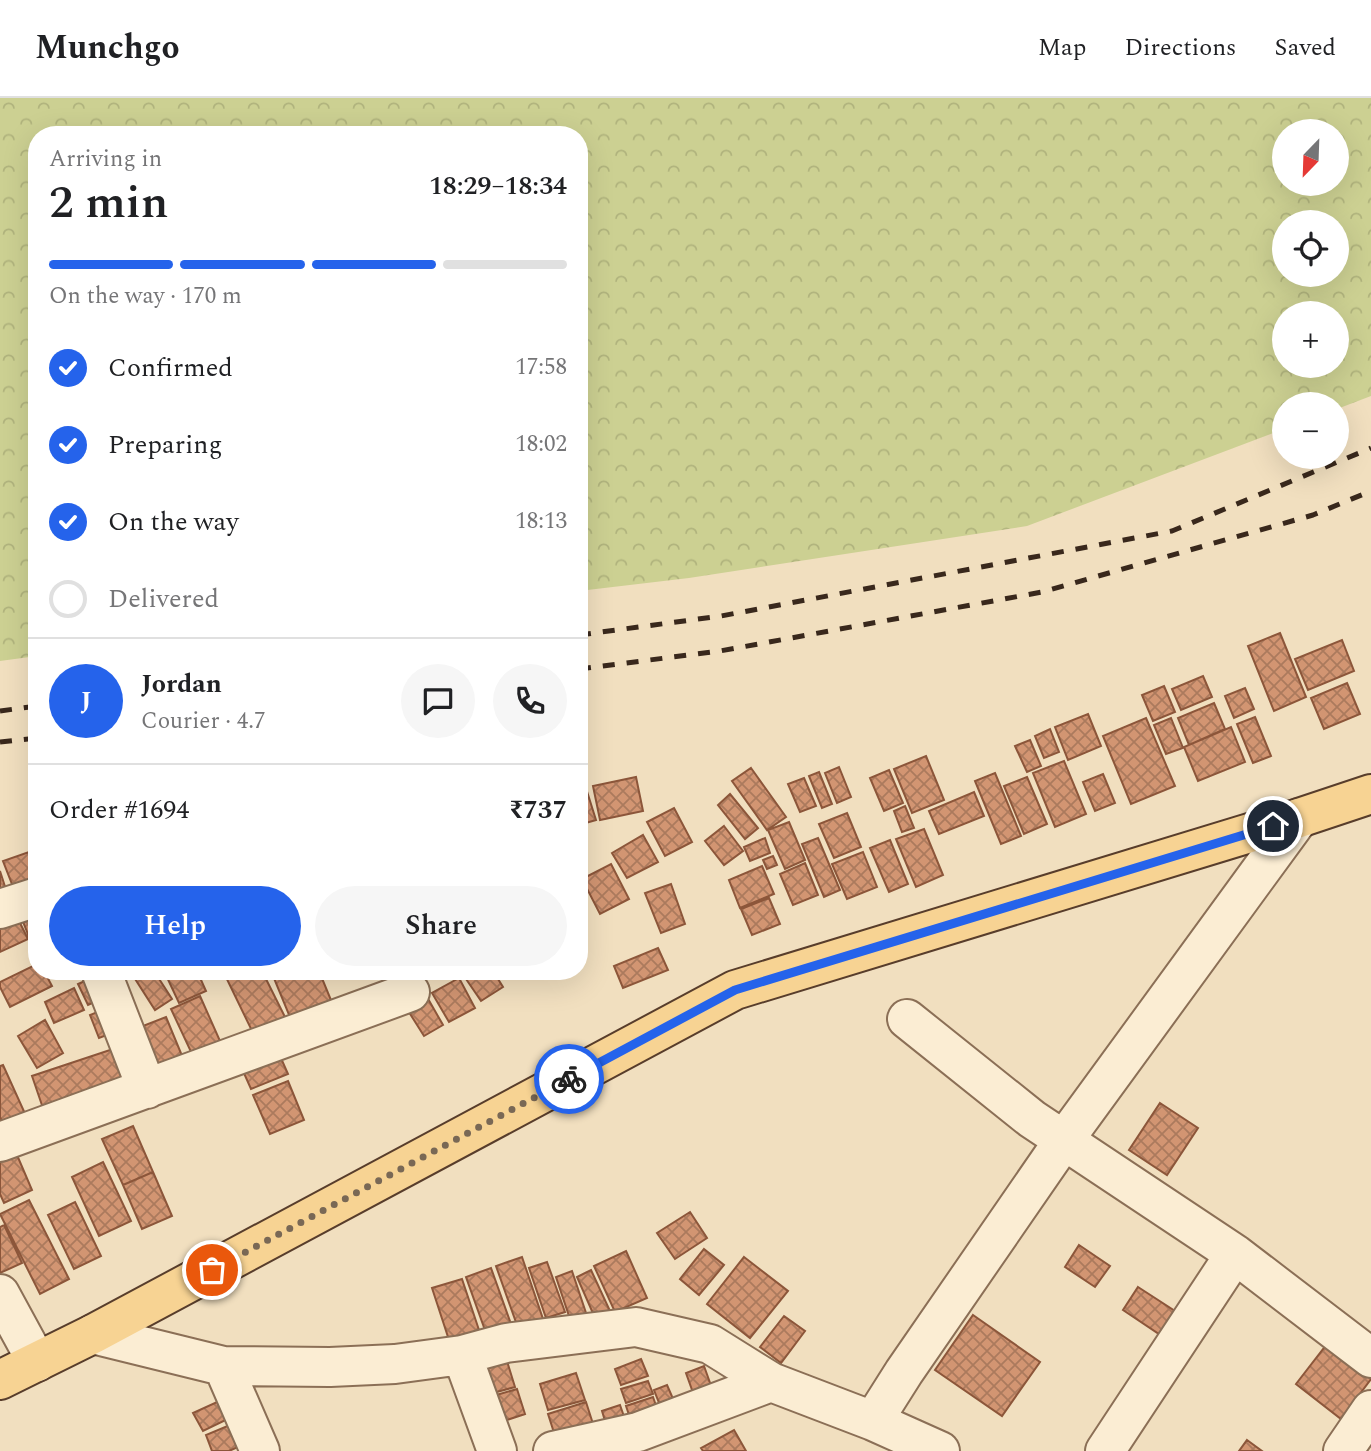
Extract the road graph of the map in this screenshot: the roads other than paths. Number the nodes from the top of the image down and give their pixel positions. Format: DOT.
graph roads {
  1 [pos="1371,794"];
  2 [pos="1299,818"];
  3 [pos="28,900"];
  4 [pos="0,909"];
  5 [pos="105,980"];
  6 [pos="410,992"];
  7 [pos="907,1019"];
  8 [pos="147,1089"];
  9 [pos="1064,1140"];
  10 [pos="0,1142"];
  11 [pos="1236,1254"];
  12 [pos="0,1294"];
  13 [pos="93,1334"];
  14 [pos="462,1355"];
  15 [pos="1371,1359"];
  16 [pos="37,1362"];
  17 [pos="223,1366"];
  18 [pos="0,1380"];
  19 [pos="771,1381"];
  20 [pos="1371,1410"];
  21 [pos="873,1421"];
  22 [pos="937,1450"];
  23 [pos="260,1451"];
  24 [pos="497,1451"];
  25 [pos="553,1451"];
  26 [pos="1105,1451"];
  27 [pos="1343,1451"];
  1 -- 2 [label="main road"];
  2 -- 9 [label="street"];
  2 -- 13 [label="main road"];
  3 -- 4 [label="street"];
  5 -- 8 [label="street"];
  6 -- 8 [label="street"];
  7 -- 9 [label="street"];
  8 -- 10 [label="street"];
  9 -- 11 [label="street"];
  9 -- 21 [label="street"];
  11 -- 15 [label="street"];
  11 -- 26 [label="street"];
  12 -- 16 [label="street"];
  13 -- 16 [label="main road"];
  13 -- 17 [label="street"];
  14 -- 17 [label="street"];
  14 -- 19 [label="street"];
  14 -- 24 [label="street"];
  16 -- 18 [label="main road"];
  17 -- 23 [label="street"];
  19 -- 21 [label="street"];
  19 -- 25 [label="street"];
  20 -- 27 [label="street"];
  21 -- 22 [label="street"];
}
